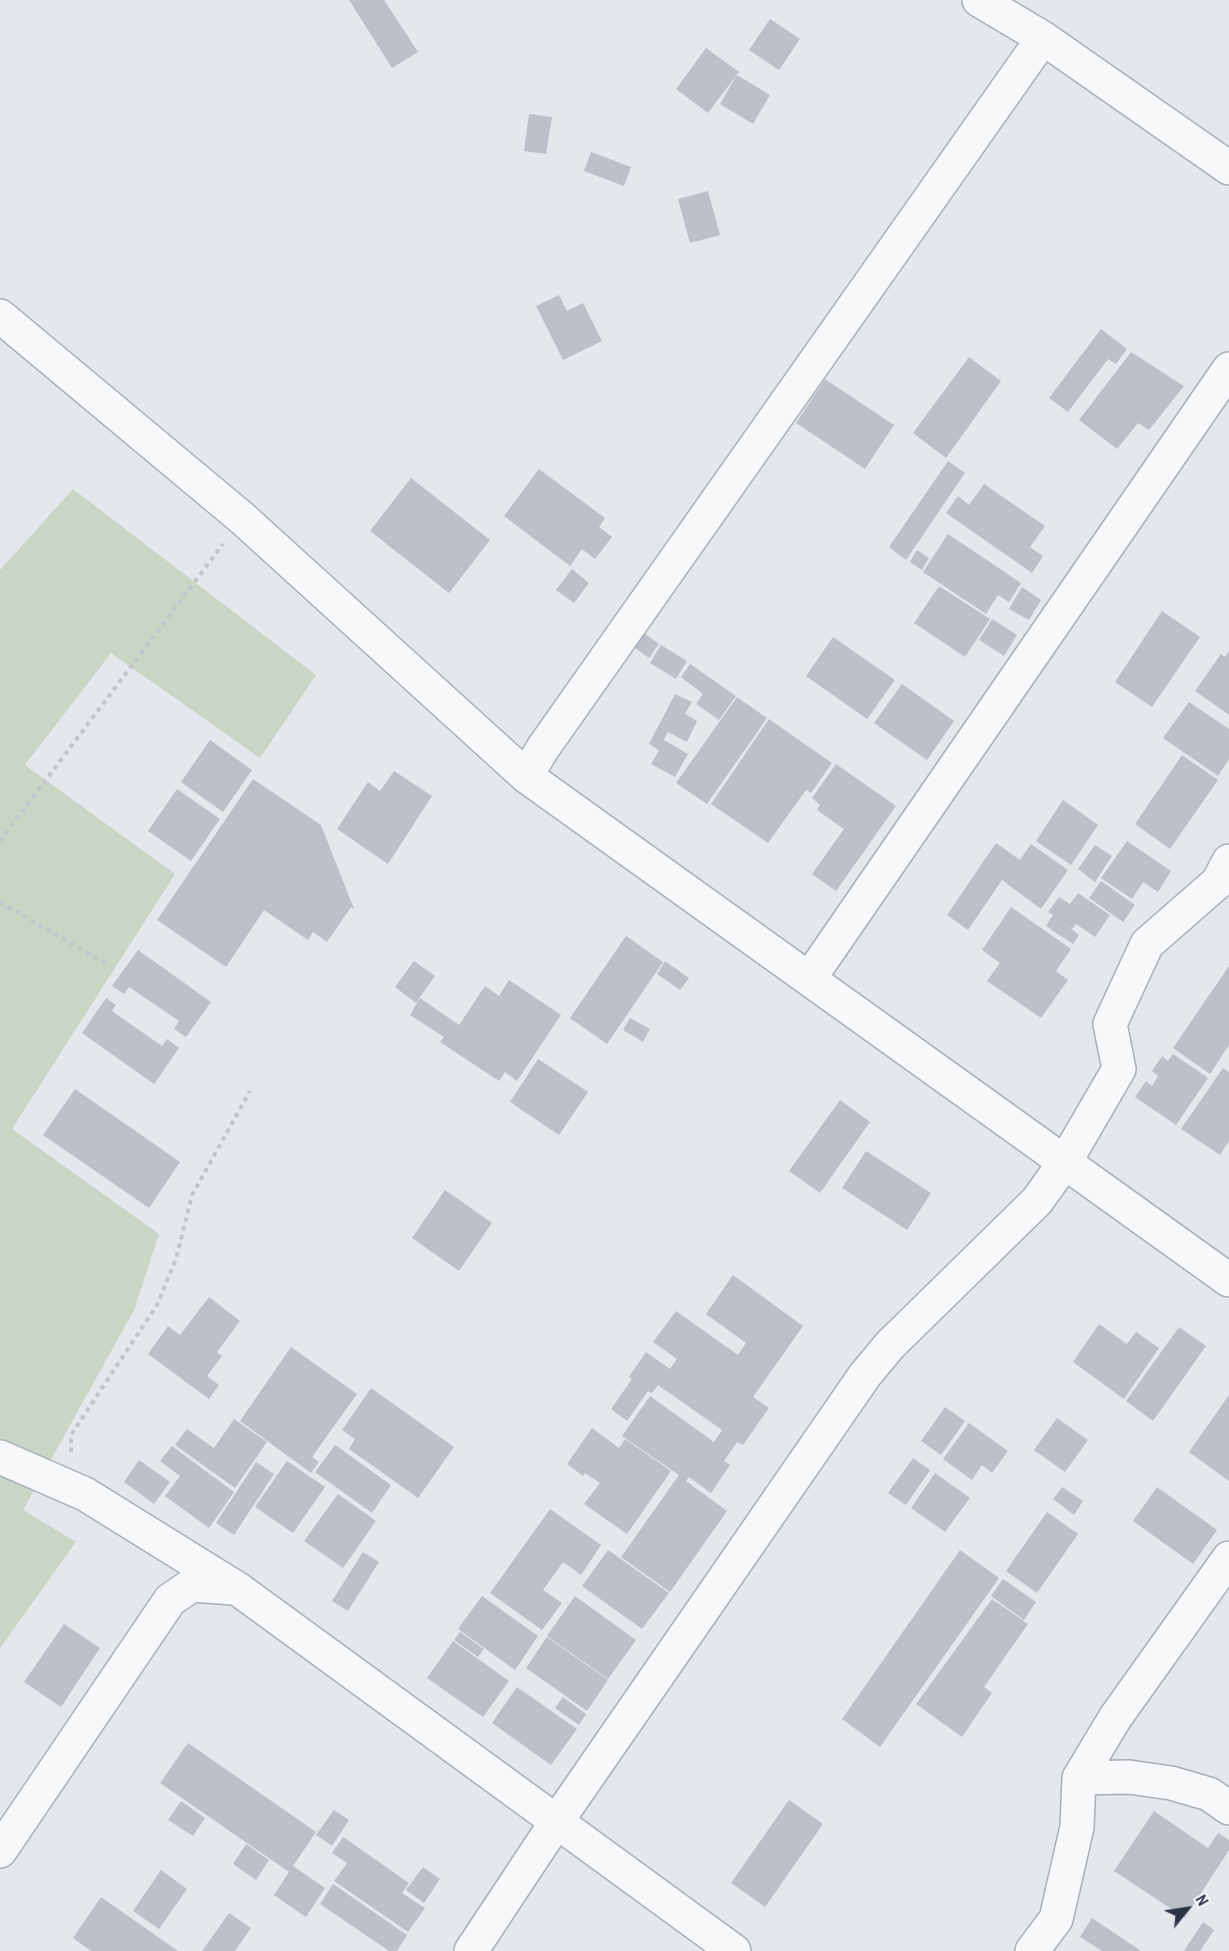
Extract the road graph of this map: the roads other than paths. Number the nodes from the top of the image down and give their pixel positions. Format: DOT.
graph roads {
  1 [pos="979,0"];
  2 [pos="1043,38"];
  3 [pos="1229,168"];
  4 [pos="0,316"];
  5 [pos="1229,369"];
  6 [pos="526,776"];
  7 [pos="1229,861"];
  8 [pos="809,979"];
  9 [pos="1065,1162"];
  10 [pos="1229,1280"];
  11 [pos="0,1457"];
  12 [pos="1229,1558"];
  13 [pos="238,1589"];
  14 [pos="1079,1778"];
  15 [pos="1229,1808"];
  16 [pos="557,1821"];
  17 [pos="0,1851"];
  18 [pos="471,1951"];
  19 [pos="734,1951"];
  20 [pos="1032,1951"];
  1 -- 2 [label="street"];
  2 -- 3 [label="street"];
  2 -- 6 [label="street"];
  4 -- 6 [label="street"];
  5 -- 8 [label="street"];
  6 -- 8 [label="street"];
  7 -- 9 [label="street"];
  8 -- 9 [label="street"];
  9 -- 10 [label="street"];
  9 -- 16 [label="street"];
  11 -- 13 [label="street"];
  12 -- 14 [label="street"];
  13 -- 16 [label="street"];
  13 -- 17 [label="street"];
  14 -- 15 [label="street"];
  14 -- 20 [label="street"];
  16 -- 18 [label="street"];
  16 -- 19 [label="street"];
}
